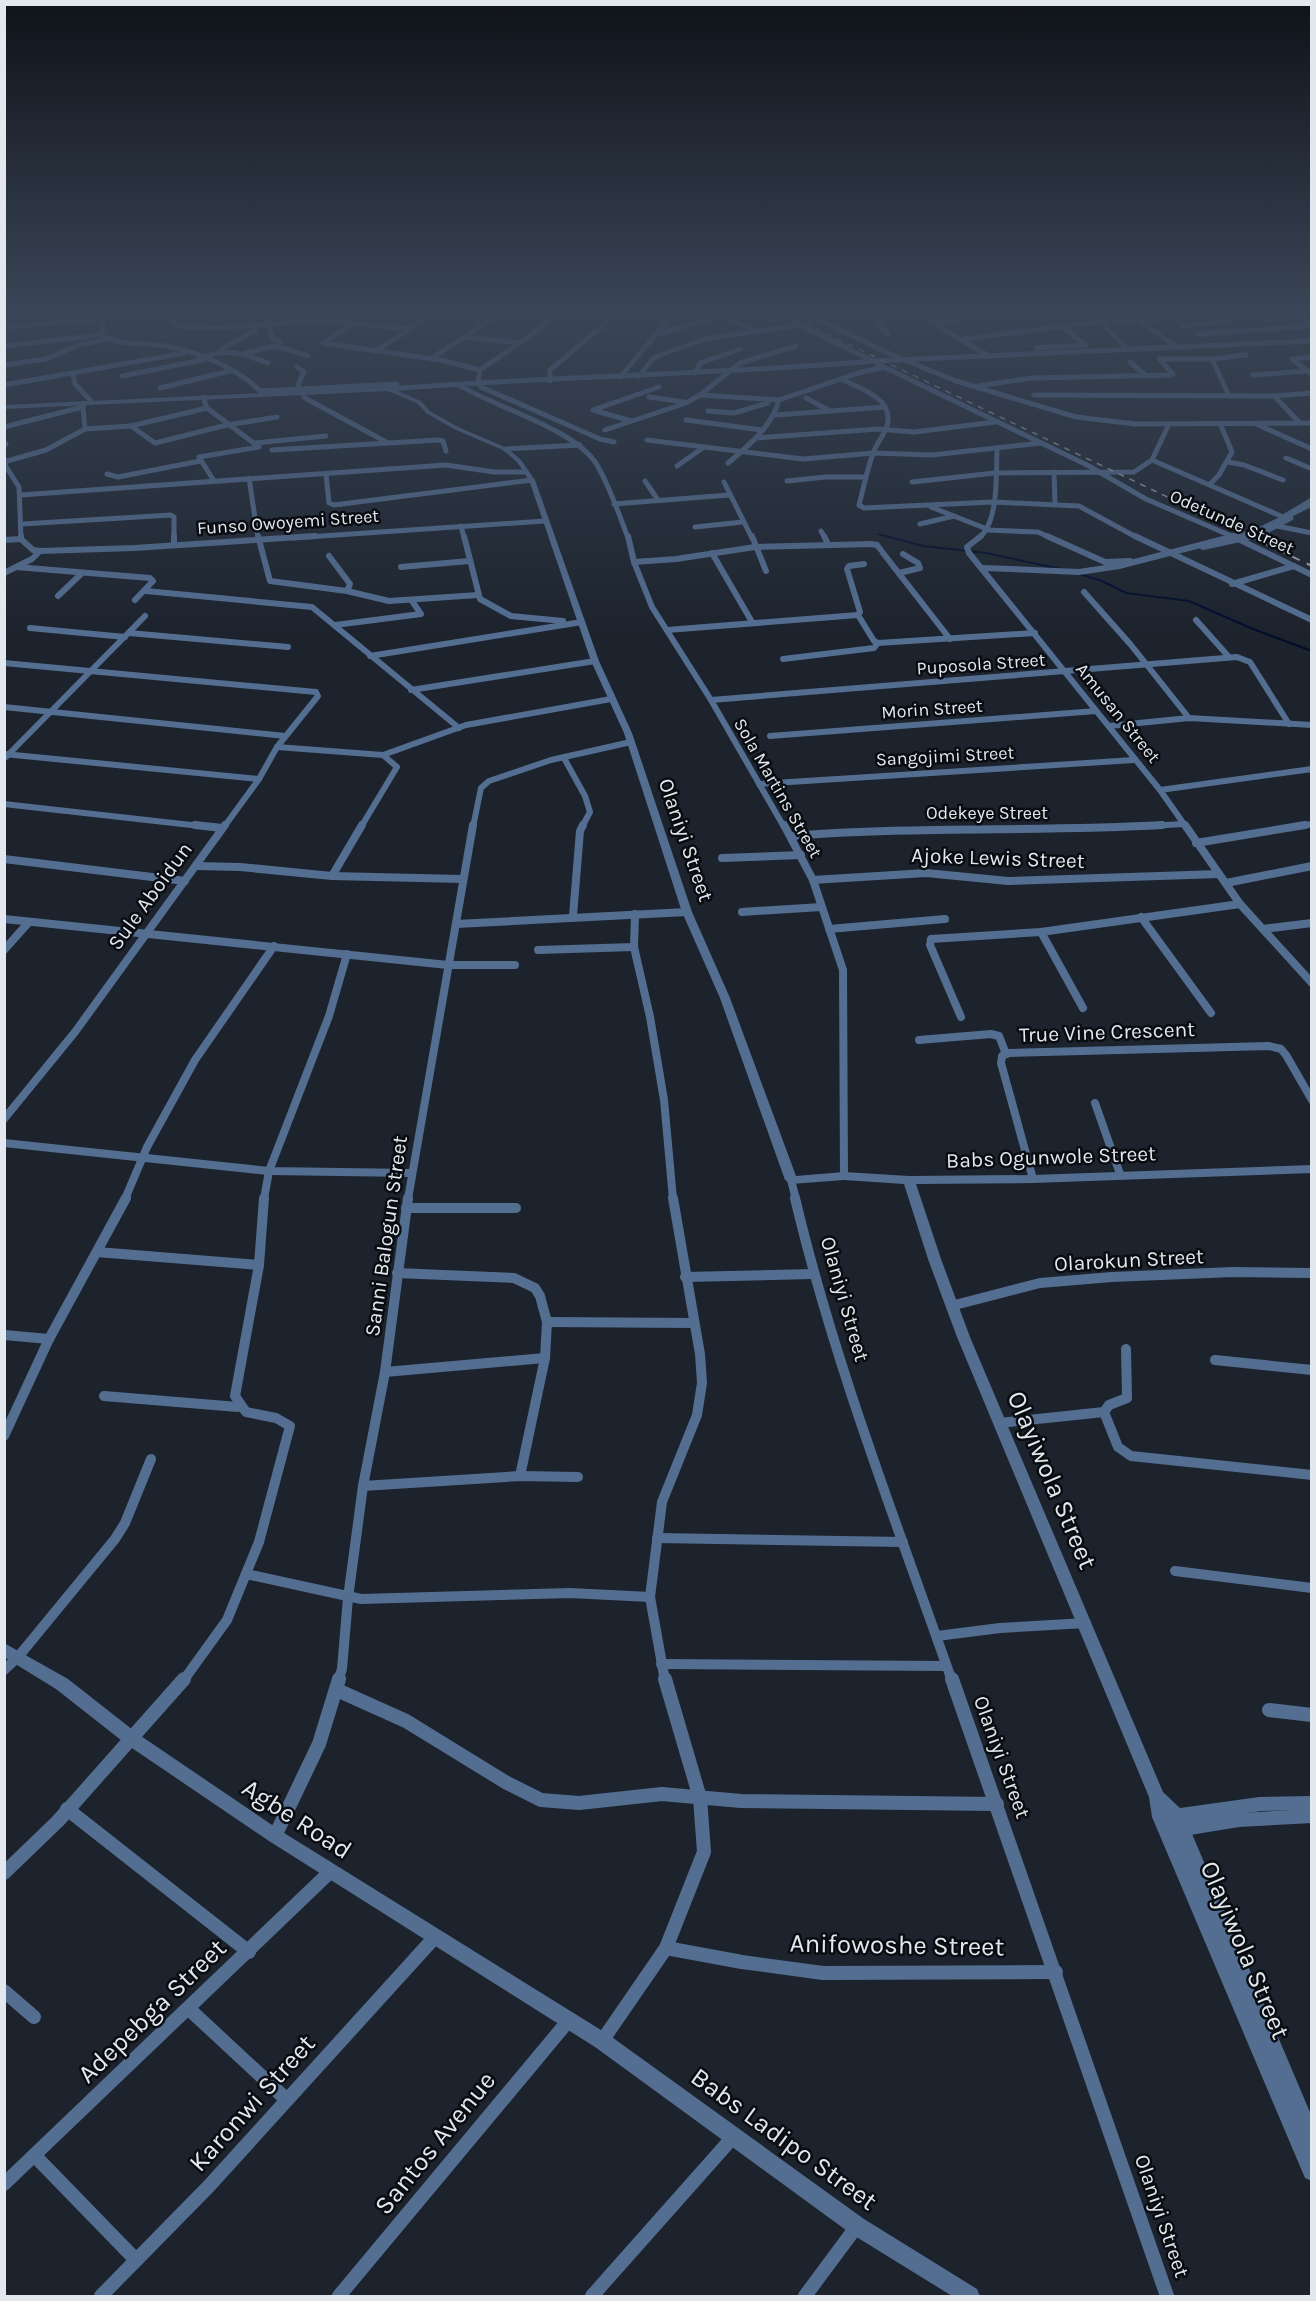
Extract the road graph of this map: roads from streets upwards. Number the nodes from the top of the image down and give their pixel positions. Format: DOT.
graph roads {
  1 [pos="28,420"];
  2 [pos="84,420"];
  3 [pos="155,420"];
  4 [pos="222,420"];
  5 [pos="256,420"];
  6 [pos="346,420"];
  7 [pos="443,420"];
  8 [pos="532,420"];
  9 [pos="559,420"];
  10 [pos="627,420"];
  11 [pos="638,420"];
  12 [pos="689,420"];
  13 [pos="771,420"];
  14 [pos="888,420"];
  15 [pos="994,420"];
  16 [pos="1100,420"];
  17 [pos="633,422"];
  18 [pos="997,422"];
  19 [pos="1299,422"];
  20 [pos="1220,423"];
  21 [pos="1253,423"];
  22 [pos="1311,423"];
  23 [pos="1169,424"];
  24 [pos="227,425"];
  25 [pos="131,426"];
  26 [pos="4,427"];
  27 [pos="85,429"];
  28 [pos="885,429"];
  29 [pos="605,430"];
  30 [pos="762,430"];
  31 [pos="326,436"];
  32 [pos="756,438"];
  33 [pos="647,440"];
  34 [pos="614,442"];
  35 [pos="255,443"];
  36 [pos="388,443"];
  37 [pos="1042,443"];
  38 [pos="580,445"];
  39 [pos="704,447"];
  40 [pos="505,449"];
  41 [pos="1311,449"];
  42 [pos="272,450"];
  43 [pos="997,450"];
  44 [pos="446,451"];
  45 [pos="740,452"];
  46 [pos="874,453"];
  47 [pos="1286,458"];
  48 [pos="6,460"];
  49 [pos="1152,460"];
  50 [pos="200,462"];
  51 [pos="1228,462"];
  52 [pos="728,464"];
  53 [pos="677,466"];
  54 [pos="1311,469"];
  55 [pos="526,472"];
  56 [pos="1054,472"];
  57 [pos="1101,472"];
  58 [pos="995,473"];
  59 [pos="107,474"];
  60 [pos="326,474"];
  61 [pos="866,477"];
  62 [pos="249,478"];
  63 [pos="532,480"];
  64 [pos="1283,480"];
  65 [pos="214,481"];
  66 [pos="645,481"];
  67 [pos="787,481"];
  68 [pos="724,482"];
  69 [pos="912,482"];
  70 [pos="1210,484"];
  71 [pos="20,495"];
  72 [pos="729,495"];
  73 [pos="658,500"];
  74 [pos="993,502"];
  75 [pos="1055,503"];
  76 [pos="614,504"];
  77 [pos="927,505"];
  78 [pos="1311,505"];
  79 [pos="954,516"];
  80 [pos="1283,517"];
  81 [pos="545,521"];
  82 [pos="743,522"];
  83 [pos="22,524"];
  84 [pos="920,524"];
  85 [pos="461,526"];
  86 [pos="1277,526"];
  87 [pos="695,527"];
  88 [pos="987,530"];
  89 [pos="821,531"];
  90 [pos="1311,533"];
  91 [pos="21,539"];
  92 [pos="258,539"];
  93 [pos="1239,539"];
  94 [pos="4,540"];
  95 [pos="1277,543"];
  96 [pos="828,544"];
  97 [pos="174,545"];
  98 [pos="755,547"];
  99 [pos="40,551"];
  100 [pos="712,553"];
  101 [pos="903,554"];
  102 [pos="1169,554"];
  103 [pos="329,556"];
  104 [pos="469,561"];
  105 [pos="634,562"];
  106 [pos="864,564"];
  107 [pos="1294,566"];
  108 [pos="16,567"];
  109 [pos="401,567"];
  110 [pos="983,568"];
  111 [pos="766,571"];
  112 [pos="4,573"];
  113 [pos="899,573"];
  114 [pos="81,574"];
  115 [pos="1311,575"];
  116 [pos="1232,584"];
  117 [pos="146,591"];
  118 [pos="347,591"];
  119 [pos="1084,592"];
  120 [pos="478,595"];
  121 [pos="58,597"];
  122 [pos="135,600"];
  123 [pos="412,601"];
  124 [pos="858,615"];
  125 [pos="145,616"];
  126 [pos="1196,620"];
  127 [pos="1311,621"];
  128 [pos="582,622"];
  129 [pos="752,622"];
  130 [pos="568,623"];
  131 [pos="335,625"];
  132 [pos="30,628"];
  133 [pos="668,630"];
  134 [pos="1035,633"];
  135 [pos="127,635"];
  136 [pos="950,639"];
  137 [pos="878,643"];
  138 [pos="288,647"];
  139 [pos="370,656"];
  140 [pos="1229,657"];
  141 [pos="783,658"];
  142 [pos="595,661"];
  143 [pos="4,663"];
  144 [pos="1147,665"];
  145 [pos="91,671"];
  146 [pos="1066,673"];
  147 [pos="411,690"];
  148 [pos="611,699"];
  149 [pos="711,700"];
  150 [pos="4,706"];
  151 [pos="52,711"];
  152 [pos="1096,711"];
  153 [pos="1189,718"];
  154 [pos="1289,724"];
  155 [pos="1311,725"];
  156 [pos="1109,726"];
  157 [pos="459,728"];
  158 [pos="285,736"];
  159 [pos="770,736"];
  160 [pos="631,742"];
  161 [pos="277,747"];
  162 [pos="383,755"];
  163 [pos="6,756"];
  164 [pos="564,758"];
  165 [pos="1134,760"];
  166 [pos="1311,769"];
  167 [pos="259,779"];
  168 [pos="759,784"];
  169 [pos="1160,790"];
  170 [pos="4,804"];
  171 [pos="1183,824"];
  172 [pos="1311,824"];
  173 [pos="222,828"];
  174 [pos="791,836"];
  175 [pos="1196,843"];
  176 [pos="801,855"];
  177 [pos="722,858"];
  178 [pos="4,859"];
  179 [pos="196,866"];
  180 [pos="1311,866"];
  181 [pos="1218,874"];
  182 [pos="332,876"];
  183 [pos="462,879"];
  184 [pos="813,880"];
  185 [pos="184,881"];
  186 [pos="1226,884"];
  187 [pos="1240,904"];
  188 [pos="821,908"];
  189 [pos="687,912"];
  190 [pos="742,912"];
  191 [pos="635,914"];
  192 [pos="573,916"];
  193 [pos="1141,917"];
  194 [pos="4,919"];
  195 [pos="945,919"];
  196 [pos="29,922"];
  197 [pos="1311,923"];
  198 [pos="456,924"];
  199 [pos="829,929"];
  200 [pos="1263,929"];
  201 [pos="1041,932"];
  202 [pos="146,933"];
  203 [pos="274,946"];
  204 [pos="634,947"];
  205 [pos="4,950"];
  206 [pos="538,950"];
  207 [pos="347,954"];
  208 [pos="448,965"];
  209 [pos="515,965"];
  210 [pos="1311,983"];
  211 [pos="1083,1008"];
  212 [pos="1211,1013"];
  213 [pos="961,1017"];
  214 [pos="919,1040"];
  215 [pos="1006,1054"];
  216 [pos="1311,1100"];
  217 [pos="1095,1103"];
  218 [pos="4,1119"];
  219 [pos="4,1143"];
  220 [pos="144,1158"];
  221 [pos="1311,1169"];
  222 [pos="269,1171"];
  223 [pos="412,1173"];
  224 [pos="1120,1174"];
  225 [pos="844,1176"];
  226 [pos="1033,1179"];
  227 [pos="791,1180"];
  228 [pos="909,1180"];
  229 [pos="406,1208"];
  230 [pos="516,1208"];
  231 [pos="98,1252"];
  232 [pos="259,1265"];
  233 [pos="397,1273"];
  234 [pos="1311,1273"];
  235 [pos="813,1274"];
  236 [pos="685,1277"];
  237 [pos="951,1306"];
  238 [pos="547,1322"];
  239 [pos="693,1323"];
  240 [pos="4,1335"];
  241 [pos="49,1339"];
  242 [pos="1126,1349"];
  243 [pos="545,1358"];
  244 [pos="1215,1360"];
  245 [pos="1311,1370"];
  246 [pos="385,1372"];
  247 [pos="104,1396"];
  248 [pos="238,1407"];
  249 [pos="1104,1412"];
  250 [pos="1000,1423"];
  251 [pos="6,1432"];
  252 [pos="150,1459"];
  253 [pos="1311,1475"];
  254 [pos="520,1476"];
  255 [pos="578,1477"];
  256 [pos="363,1486"];
  257 [pos="657,1538"];
  258 [pos="903,1542"];
  259 [pos="1175,1571"];
  260 [pos="246,1574"];
  261 [pos="1311,1588"];
  262 [pos="650,1597"];
  263 [pos="348,1598"];
  264 [pos="1086,1623"];
  265 [pos="937,1636"];
  266 [pos="11,1653"];
  267 [pos="661,1664"];
  268 [pos="946,1666"];
  269 [pos="4,1670"];
  270 [pos="337,1690"];
  271 [pos="1269,1710"];
  272 [pos="1311,1714"];
  273 [pos="132,1739"];
  274 [pos="700,1798"];
  275 [pos="1311,1803"];
  276 [pos="997,1804"];
  277 [pos="67,1809"];
  278 [pos="1311,1816"];
  279 [pos="1171,1823"];
  280 [pos="275,1836"];
  281 [pos="330,1872"];
  282 [pos="4,1873"];
  283 [pos="435,1937"];
  284 [pos="666,1948"];
  285 [pos="249,1952"];
  286 [pos="1056,1972"];
  287 [pos="4,1991"];
  288 [pos="189,2009"];
  289 [pos="34,2017"];
  290 [pos="569,2020"];
  291 [pos="602,2041"];
  292 [pos="287,2100"];
  293 [pos="734,2136"];
  294 [pos="1311,2141"];
  295 [pos="35,2156"];
  296 [pos="1311,2171"];
  297 [pos="4,2184"];
  298 [pos="857,2226"];
  299 [pos="136,2260"];
  300 [pos="100,2296"];
  301 [pos="339,2296"];
  302 [pos="592,2296"];
  303 [pos="805,2296"];
  304 [pos="970,2296"];
  305 [pos="1167,2296"];
  1 -- 26 [label="street"];
  2 -- 27 [label="street"];
  3 -- 25 [label="street"];
  4 -- 24 [label="street"];
  5 -- 24 [label="street"];
  6 -- 36 [label="street"];
  7 -- 40 [label="street, Olaniyi Street"];
  8 -- 38 [label="street"];
  9 -- 34 [label="street"];
  10 -- 17 [label="street"];
  11 -- 17 [label="street"];
  12 -- 30 [label="street"];
  13 -- 30 [label="street"];
  14 -- 28 [label="street"];
  15 -- 18 [label="street, Odetunde Street"];
  16 -- 23 [label="street"];
  17 -- 29 [label="street"];
  18 -- 28 [label="street"];
  18 -- 37 [label="street, Odetunde Street"];
  19 -- 21 [label="street"];
  19 -- 22 [label="street"];
  20 -- 21 [label="street"];
  20 -- 23 [label="street"];
  20 -- 51 [label="street"];
  21 -- 41 [label="street"];
  23 -- 49 [label="street"];
  24 -- 25 [label="street"];
  24 -- 35 [label="street"];
  25 -- 27 [label="street"];
  27 -- 48 [label="street"];
  28 -- 32 [label="street"];
  28 -- 46 [label="street"];
  30 -- 32 [label="street"];
  31 -- 35 [label="street"];
  32 -- 45 [label="street"];
  33 -- 39 [label="street"];
  35 -- 50 [label="street"];
  36 -- 42 [label="street"];
  36 -- 44 [label="street"];
  37 -- 43 [label="street"];
  37 -- 57 [label="street, Odetunde Street"];
  38 -- 40 [label="street"];
  38 -- 76 [label="street, Sola Martins Street"];
  39 -- 45 [label="street"];
  39 -- 53 [label="street"];
  40 -- 55 [label="street, Olaniyi Street"];
  43 -- 46 [label="street"];
  43 -- 58 [label="street"];
  45 -- 46 [label="street"];
  45 -- 52 [label="street"];
  46 -- 61 [label="street"];
  47 -- 54 [label="street"];
  48 -- 71 [label="street"];
  49 -- 57 [label="street"];
  49 -- 70 [label="street"];
  50 -- 59 [label="street"];
  50 -- 65 [label="street"];
  51 -- 64 [label="street"];
  51 -- 70 [label="street"];
  55 -- 60 [label="street"];
  55 -- 63 [label="street, Olaniyi Street"];
  56 -- 57 [label="street"];
  56 -- 58 [label="street"];
  56 -- 75 [label="street"];
  57 -- 93 [label="street, Odetunde Street"];
  58 -- 69 [label="street"];
  58 -- 74 [label="street"];
  60 -- 62 [label="street"];
  60 -- 63 [label="street"];
  61 -- 67 [label="street"];
  61 -- 77 [label="street"];
  62 -- 65 [label="street"];
  62 -- 92 [label="street"];
  63 -- 81 [label="street, Olaniyi Street"];
  65 -- 71 [label="street"];
  66 -- 73 [label="street"];
  68 -- 72 [label="street"];
  70 -- 80 [label="street"];
  71 -- 83 [label="street"];
  72 -- 73 [label="street"];
  72 -- 82 [label="street"];
  73 -- 76 [label="street"];
  74 -- 75 [label="street"];
  74 -- 77 [label="street"];
  74 -- 88 [label="street"];
  75 -- 102 [label="street"];
  76 -- 105 [label="street, Sola Martins Street"];
  77 -- 79 [label="street"];
  78 -- 80 [label="street"];
  78 -- 86 [label="street"];
  78 -- 110 [label="street, bridge"];
  79 -- 84 [label="street"];
  79 -- 88 [label="street"];
  80 -- 93 [label="street"];
  81 -- 85 [label="street, Funso Owoyemi Street"];
  81 -- 128 [label="street, Olaniyi Street"];
  82 -- 87 [label="street"];
  82 -- 98 [label="street"];
  83 -- 91 [label="street"];
  83 -- 97 [label="street"];
  85 -- 92 [label="street, Funso Owoyemi Street"];
  85 -- 104 [label="street"];
  86 -- 90 [label="street"];
  86 -- 95 [label="street"];
  88 -- 102 [label="street"];
  88 -- 110 [label="street, Amusan Street"];
  89 -- 96 [label="street"];
  91 -- 94 [label="street"];
  91 -- 99 [label="street, Funso Owoyemi Street"];
  92 -- 97 [label="street, Funso Owoyemi Street"];
  92 -- 118 [label="street"];
  93 -- 102 [label="street"];
  93 -- 107 [label="street, Odetunde Street"];
  96 -- 98 [label="street"];
  96 -- 113 [label="street"];
  97 -- 99 [label="street, Funso Owoyemi Street"];
  98 -- 100 [label="street"];
  98 -- 111 [label="street"];
  99 -- 108 [label="street"];
  100 -- 105 [label="street"];
  100 -- 129 [label="street"];
  101 -- 113 [label="street"];
  102 -- 116 [label="street"];
  103 -- 118 [label="street"];
  104 -- 109 [label="street"];
  104 -- 120 [label="street"];
  105 -- 133 [label="street, Sola Martins Street"];
  106 -- 124 [label="street"];
  107 -- 115 [label="street, Odetunde Street"];
  107 -- 116 [label="street"];
  108 -- 112 [label="street"];
  108 -- 114 [label="street"];
  110 -- 134 [label="street, Amusan Street"];
  113 -- 136 [label="street"];
  114 -- 117 [label="street"];
  114 -- 121 [label="street"];
  116 -- 127 [label="street"];
  117 -- 122 [label="street"];
  117 -- 131 [label="street"];
  118 -- 123 [label="street"];
  119 -- 144 [label="street"];
  120 -- 123 [label="street"];
  120 -- 130 [label="street"];
  123 -- 131 [label="street"];
  124 -- 129 [label="street"];
  124 -- 137 [label="street"];
  125 -- 135 [label="street"];
  126 -- 140 [label="street"];
  128 -- 130 [label="street"];
  128 -- 142 [label="street, Olaniyi Street"];
  129 -- 133 [label="street"];
  130 -- 139 [label="street"];
  131 -- 139 [label="street"];
  132 -- 135 [label="street"];
  133 -- 149 [label="street, Sola Martins Street"];
  134 -- 136 [label="street"];
  134 -- 146 [label="street, Amusan Street"];
  135 -- 138 [label="street"];
  135 -- 145 [label="street"];
  136 -- 137 [label="street"];
  137 -- 141 [label="street"];
  139 -- 147 [label="street"];
  140 -- 144 [label="street, Puposola Street"];
  140 -- 154 [label="street"];
  142 -- 147 [label="street"];
  142 -- 148 [label="street, Olaniyi Street"];
  143 -- 145 [label="street"];
  144 -- 146 [label="street, Puposola Street"];
  144 -- 153 [label="street"];
  145 -- 151 [label="street"];
  145 -- 158 [label="street, Sule Aboidun"];
  146 -- 149 [label="street, Puposola Street"];
  146 -- 152 [label="street, Amusan Street"];
  147 -- 157 [label="street"];
  148 -- 157 [label="street"];
  148 -- 160 [label="street, Olaniyi Street"];
  149 -- 168 [label="street, Sola Martins Street"];
  150 -- 151 [label="street"];
  151 -- 158 [label="street"];
  151 -- 163 [label="street"];
  152 -- 156 [label="street, Amusan Street"];
  152 -- 159 [label="street, Morin Street"];
  153 -- 154 [label="street"];
  153 -- 156 [label="street"];
  154 -- 155 [label="street"];
  156 -- 165 [label="street, Amusan Street"];
  157 -- 162 [label="street"];
  158 -- 161 [label="street, Sule Aboidun"];
  160 -- 164 [label="street, Sanni Balogun Street"];
  160 -- 189 [label="street, Olaniyi Street"];
  161 -- 162 [label="street"];
  161 -- 167 [label="street, Sule Aboidun"];
  162 -- 182 [label="street"];
  163 -- 167 [label="street"];
  164 -- 183 [label="street, Sanni Balogun Street"];
  164 -- 192 [label="street"];
  165 -- 168 [label="street, Sangojimi Street"];
  165 -- 169 [label="street, Amusan Street"];
  166 -- 169 [label="street"];
  167 -- 173 [label="street, Sule Aboidun"];
  168 -- 174 [label="street, Sola Martins Street"];
  169 -- 171 [label="street, Amusan Street"];
  170 -- 173 [label="street"];
  171 -- 174 [label="street, Odekeye Street"];
  171 -- 175 [label="street, Amusan Street"];
  172 -- 175 [label="street"];
  173 -- 179 [label="street, Sule Aboidun"];
  174 -- 176 [label="street, Sola Martins Street"];
  175 -- 181 [label="street, Amusan Street"];
  176 -- 177 [label="street"];
  176 -- 184 [label="street, Sola Martins Street"];
  178 -- 185 [label="street"];
  179 -- 182 [label="street"];
  179 -- 185 [label="street, Sule Aboidun"];
  180 -- 186 [label="street"];
  181 -- 184 [label="street, Ajoke Lewis Street"];
  181 -- 186 [label="street, Amusan Street"];
  182 -- 183 [label="street"];
  183 -- 198 [label="street, Sanni Balogun Street"];
  184 -- 188 [label="street, Sola Martins Street"];
  185 -- 202 [label="street, Sule Aboidun"];
  186 -- 187 [label="street, Amusan Street"];
  187 -- 193 [label="street"];
  187 -- 200 [label="street, Amusan Street"];
  188 -- 190 [label="street"];
  188 -- 199 [label="street, Sola Martins Street"];
  189 -- 191 [label="street"];
  189 -- 227 [label="street, Olaniyi Street"];
  191 -- 192 [label="street"];
  191 -- 204 [label="street"];
  192 -- 198 [label="street"];
  193 -- 201 [label="street"];
  193 -- 212 [label="street"];
  194 -- 196 [label="street"];
  195 -- 199 [label="street"];
  196 -- 202 [label="street"];
  196 -- 205 [label="street"];
  197 -- 200 [label="street"];
  198 -- 208 [label="street, Sanni Balogun Street"];
  199 -- 225 [label="street, Sola Martins Street"];
  200 -- 210 [label="street, Amusan Street"];
  201 -- 211 [label="street"];
  201 -- 213 [label="street"];
  202 -- 203 [label="street"];
  202 -- 218 [label="street, Sule Aboidun"];
  203 -- 207 [label="street"];
  203 -- 220 [label="street"];
  204 -- 206 [label="street"];
  204 -- 236 [label="street"];
  207 -- 208 [label="street"];
  207 -- 222 [label="street"];
  208 -- 209 [label="street"];
  208 -- 223 [label="street, Sanni Balogun Street"];
  214 -- 215 [label="street"];
  215 -- 216 [label="street, True Vine Crescent"];
  215 -- 226 [label="street, True Vine Crescent"];
  217 -- 224 [label="street"];
  219 -- 220 [label="street"];
  220 -- 222 [label="street"];
  220 -- 231 [label="street"];
  221 -- 224 [label="street, Babs Ogunwole Street"];
  222 -- 223 [label="street"];
  222 -- 232 [label="street"];
  223 -- 229 [label="street, Sanni Balogun Street"];
  224 -- 226 [label="street, Babs Ogunwole Street"];
  225 -- 227 [label="street, Babs Ogunwole Street"];
  225 -- 228 [label="street, Babs Ogunwole Street"];
  226 -- 228 [label="street, Babs Ogunwole Street"];
  227 -- 235 [label="street, Olaniyi Street"];
  228 -- 237 [label="street, Olayiwola Street"];
  229 -- 230 [label="street"];
  229 -- 233 [label="street, Sanni Balogun Street"];
  231 -- 232 [label="street"];
  231 -- 241 [label="street"];
  232 -- 248 [label="street"];
  233 -- 238 [label="street"];
  233 -- 246 [label="street, Sanni Balogun Street"];
  234 -- 237 [label="street, Olarokun Street"];
  235 -- 236 [label="street"];
  235 -- 258 [label="street, Olaniyi Street"];
  236 -- 239 [label="street"];
  237 -- 250 [label="street, Olayiwola Street"];
  238 -- 239 [label="street"];
  238 -- 243 [label="street"];
  239 -- 257 [label="street"];
  240 -- 241 [label="street"];
  241 -- 251 [label="street"];
  242 -- 249 [label="street"];
  243 -- 246 [label="street"];
  243 -- 254 [label="street"];
  244 -- 245 [label="street"];
  246 -- 256 [label="street, Sanni Balogun Street"];
  247 -- 248 [label="street"];
  248 -- 260 [label="street"];
  249 -- 250 [label="street"];
  249 -- 253 [label="street"];
  250 -- 264 [label="street, Olayiwola Street"];
  252 -- 266 [label="street"];
  254 -- 255 [label="street"];
  254 -- 256 [label="street"];
  256 -- 263 [label="street, Sanni Balogun Street"];
  257 -- 258 [label="street"];
  257 -- 262 [label="street"];
  258 -- 265 [label="street, Olaniyi Street"];
  259 -- 261 [label="street"];
  260 -- 263 [label="street"];
  260 -- 273 [label="street"];
  262 -- 263 [label="street"];
  262 -- 267 [label="street"];
  263 -- 270 [label="street, Sanni Balogun Street"];
  264 -- 265 [label="street"];
  264 -- 279 [label="street, Olayiwola Street"];
  265 -- 268 [label="street, Olaniyi Street"];
  266 -- 269 [label="street"];
  266 -- 273 [label="street, Agbe Road"];
  267 -- 268 [label="street"];
  267 -- 274 [label="street"];
  268 -- 276 [label="street, Olaniyi Street"];
  270 -- 274 [label="street"];
  270 -- 280 [label="street, Sanni Balogun Street"];
  271 -- 272 [label="street"];
  273 -- 277 [label="street"];
  273 -- 280 [label="street, Agbe Road"];
  274 -- 276 [label="street"];
  274 -- 284 [label="street"];
  275 -- 279 [label="street"];
  276 -- 286 [label="street, Olaniyi Street"];
  277 -- 282 [label="street"];
  277 -- 285 [label="street"];
  278 -- 279 [label="street"];
  279 -- 294 [label="street"];
  279 -- 296 [label="street, Olayiwola Street"];
  280 -- 281 [label="street, Agbe Road"];
  281 -- 283 [label="street, Agbe Road"];
  281 -- 285 [label="street, Adepebga Street"];
  283 -- 290 [label="street, Agbe Road"];
  283 -- 292 [label="street, Karonwi Street"];
  284 -- 286 [label="street, Anifowoshe Street"];
  284 -- 291 [label="street"];
  285 -- 288 [label="street, Adepebga Street"];
  286 -- 305 [label="street, Olaniyi Street"];
  287 -- 289 [label="street"];
  288 -- 292 [label="street"];
  288 -- 295 [label="street, Adepebga Street"];
  290 -- 291 [label="street, Babs Ladipo Street"];
  290 -- 301 [label="street, Santos Avenue"];
  291 -- 293 [label="street, Babs Ladipo Street"];
  292 -- 299 [label="street, Karonwi Street"];
  293 -- 298 [label="street, Babs Ladipo Street"];
  293 -- 302 [label="street"];
  295 -- 297 [label="street, Adepebga Street"];
  295 -- 299 [label="street"];
  298 -- 303 [label="street"];
  298 -- 304 [label="street, Babs Ladipo Street"];
  299 -- 300 [label="street, Karonwi Street"];
}
